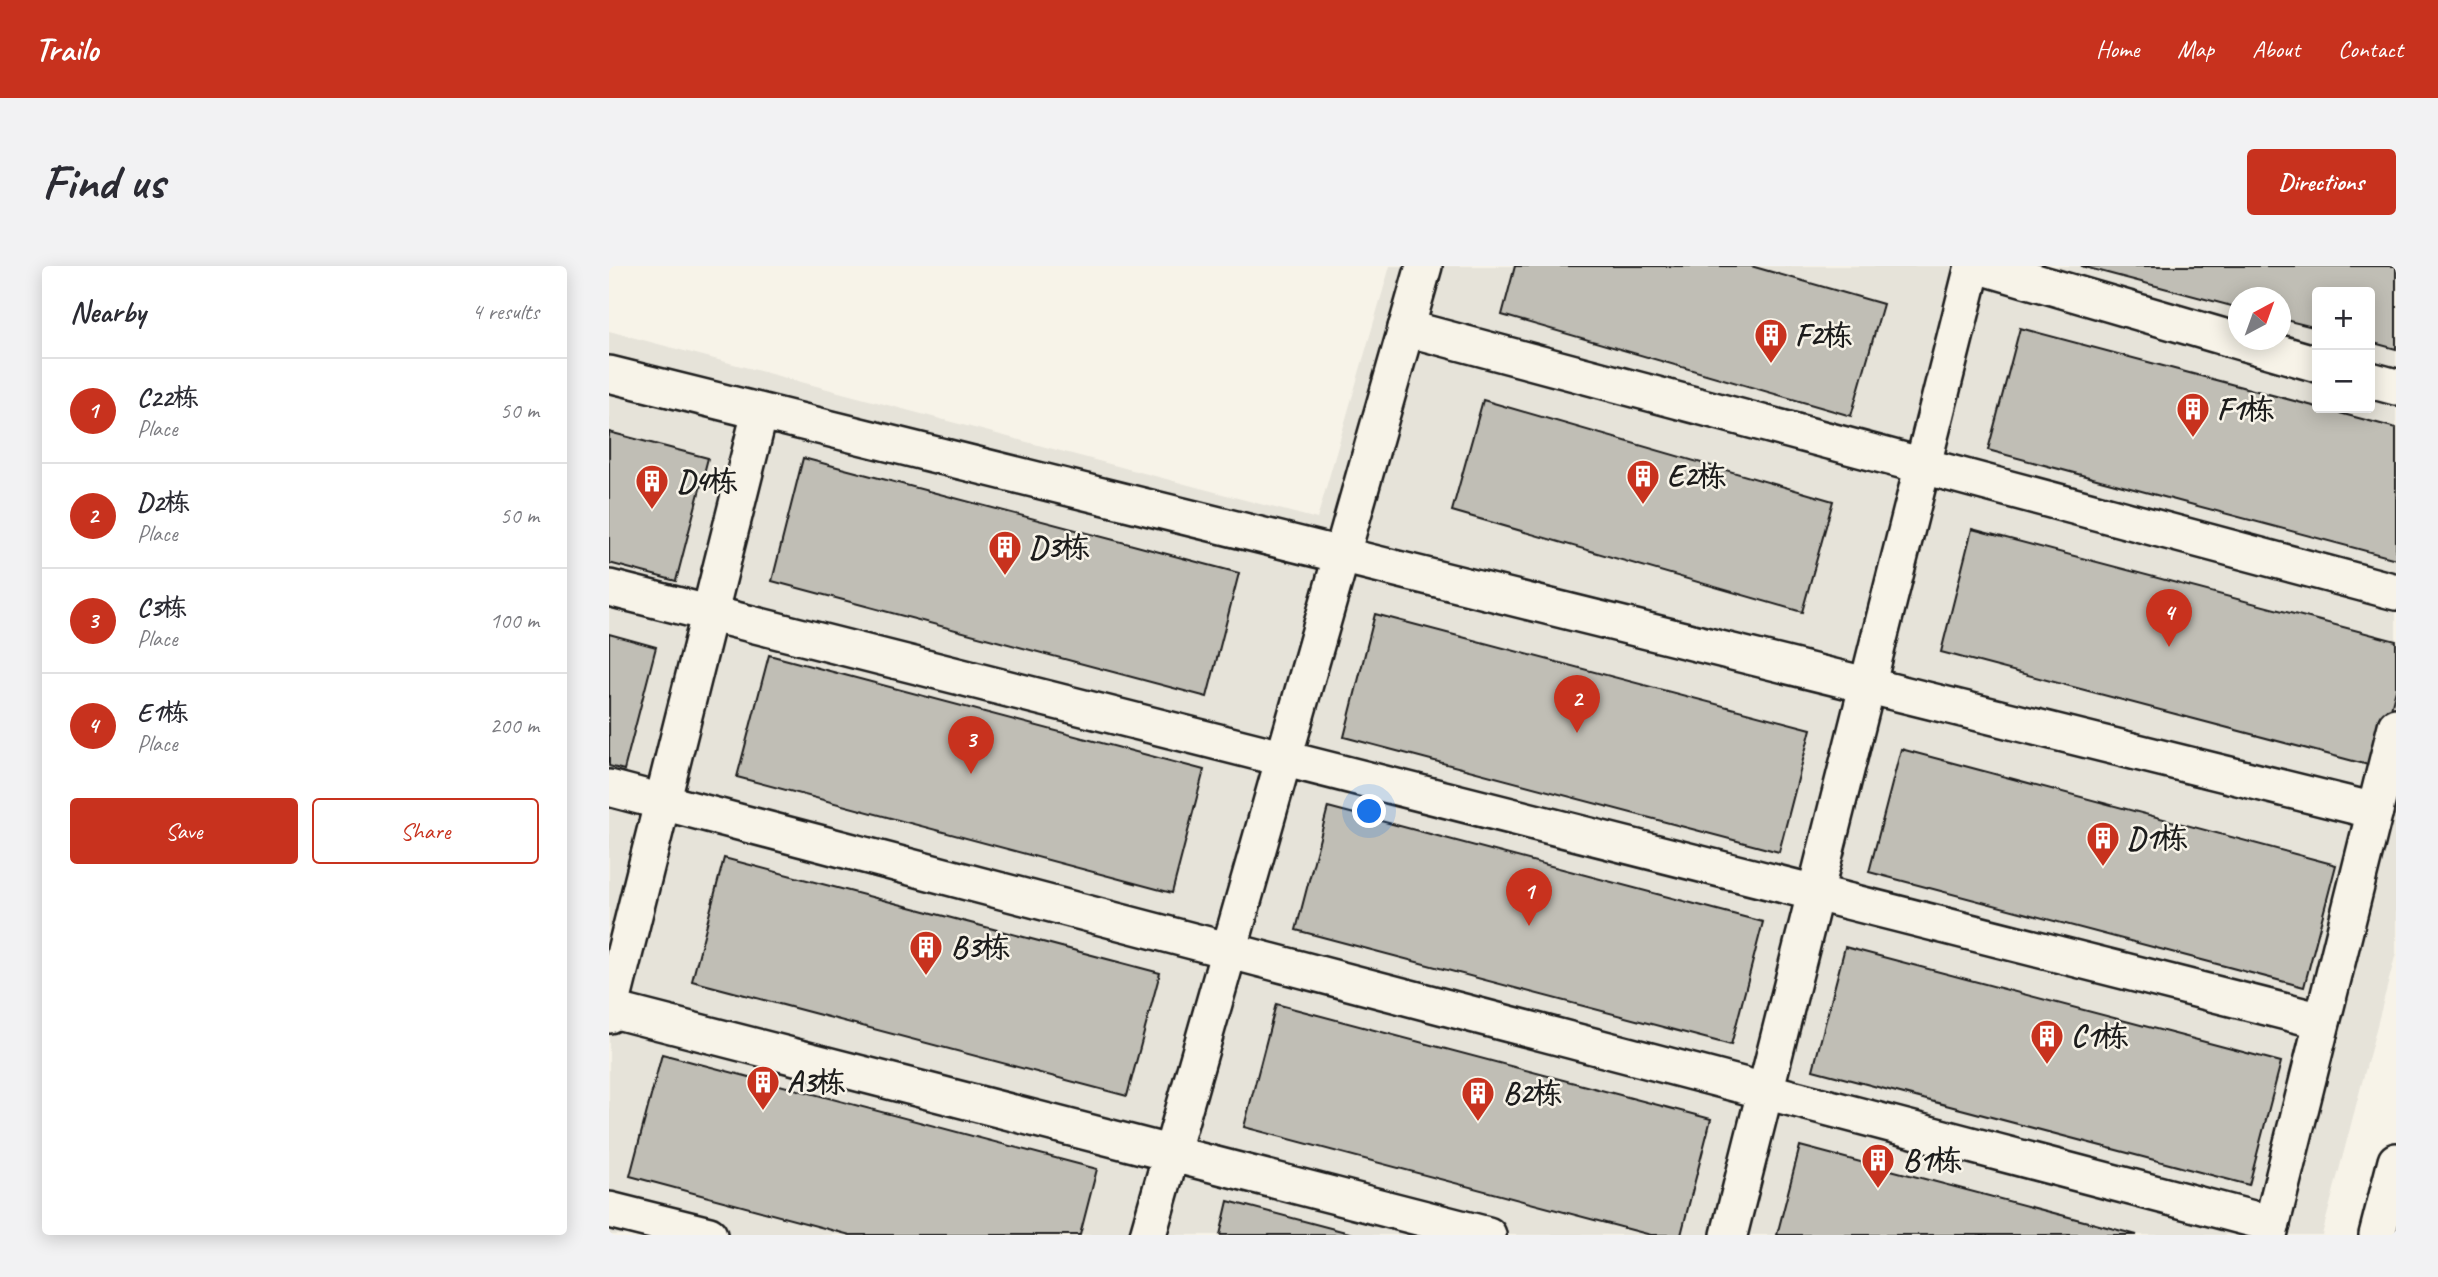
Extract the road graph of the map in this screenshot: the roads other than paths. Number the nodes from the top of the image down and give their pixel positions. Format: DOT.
graph roads {
  1 [pos="1424,266"];
  2 [pos="1973,266"];
  3 [pos="1980,266"];
  4 [pos="1406,328"];
  5 [pos="2312,363"];
  6 [pos="609,374"];
  7 [pos="2375,381"];
  8 [pos="2396,387"];
  9 [pos="760,412"];
  10 [pos="1923,466"];
  11 [pos="1342,556"];
  12 [pos="609,588"];
  13 [pos="2396,592"];
  14 [pos="710,613"];
  15 [pos="1867,685"];
  16 [pos="2396,726"];
  17 [pos="1284,759"];
  18 [pos="609,788"];
  19 [pos="663,802"];
  20 [pos="2375,811"];
  21 [pos="1815,892"];
  22 [pos="1229,951"];
  23 [pos="609,1011"];
  24 [pos="2322,1021"];
  25 [pos="1765,1091"];
  26 [pos="1171,1154"];
  27 [pos="2396,1161"];
  28 [pos="609,1210"];
  29 [pos="2270,1229"];
  30 [pos="709,1235"];
  31 [pos="1148,1235"];
  32 [pos="1488,1235"];
  33 [pos="1729,1235"];
  34 [pos="2377,1235"];
  1 -- 4 [label="street"];
  2 -- 10 [label="street"];
  3 -- 5 [label="street"];
  4 -- 10 [label="street"];
  4 -- 11 [label="street"];
  6 -- 9 [label="street"];
  7 -- 8 [label="street"];
  9 -- 11 [label="street"];
  9 -- 14 [label="street"];
  10 -- 13 [label="street"];
  10 -- 15 [label="street"];
  11 -- 15 [label="street"];
  11 -- 17 [label="street"];
  12 -- 14 [label="street"];
  14 -- 17 [label="street"];
  14 -- 19 [label="street"];
  15 -- 20 [label="street"];
  15 -- 21 [label="street"];
  16 -- 20 [label="street"];
  17 -- 21 [label="street"];
  17 -- 22 [label="street"];
  18 -- 19 [label="street"];
  19 -- 22 [label="street"];
  19 -- 23 [label="street"];
  20 -- 24 [label="street"];
  21 -- 24 [label="street"];
  21 -- 25 [label="street"];
  22 -- 25 [label="street"];
  22 -- 26 [label="street"];
  23 -- 26 [label="street"];
  24 -- 29 [label="street"];
  25 -- 29 [label="street"];
  25 -- 33 [label="street"];
  26 -- 31 [label="street"];
  26 -- 32 [label="street"];
  27 -- 34 [label="street"];
  28 -- 30 [label="street"];
}
